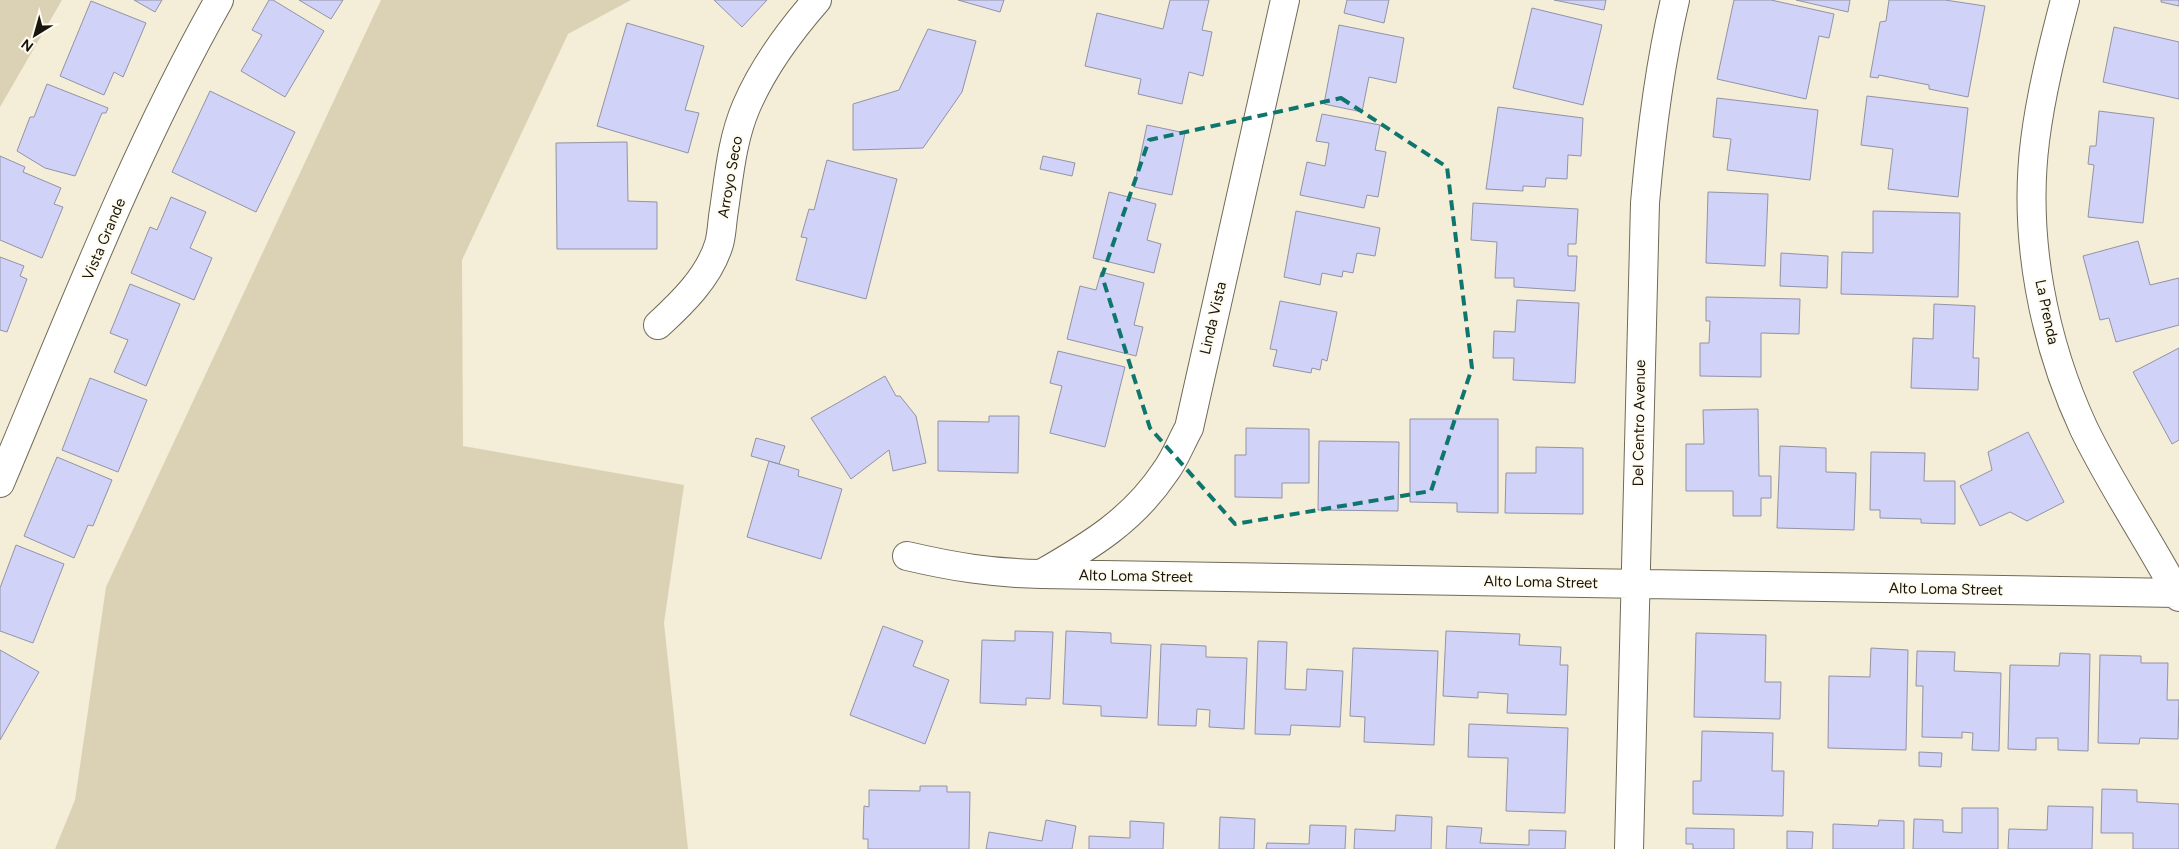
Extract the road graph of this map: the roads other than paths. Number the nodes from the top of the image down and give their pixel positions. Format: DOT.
graph roads {
  1 [pos="219,0"];
  2 [pos="817,0"];
  3 [pos="1285,0"];
  4 [pos="1675,0"];
  5 [pos="2065,0"];
  6 [pos="658,325"];
  7 [pos="0,483"];
  8 [pos="907,556"];
  9 [pos="1041,574"];
  10 [pos="1635,584"];
  11 [pos="2178,595"];
  12 [pos="1629,849"];
  1 -- 7 [label="street, Vista Grande"];
  2 -- 6 [label="street, Arroyo Seco"];
  3 -- 9 [label="street, Linda Vista"];
  4 -- 10 [label="street, Del Centro Avenue"];
  5 -- 11 [label="street, La Prenda"];
  8 -- 9 [label="street, Alto Loma Street"];
  9 -- 10 [label="street, Alto Loma Street"];
  10 -- 11 [label="street, Alto Loma Street"];
  10 -- 12 [label="street, Del Centro Avenue"];
}
